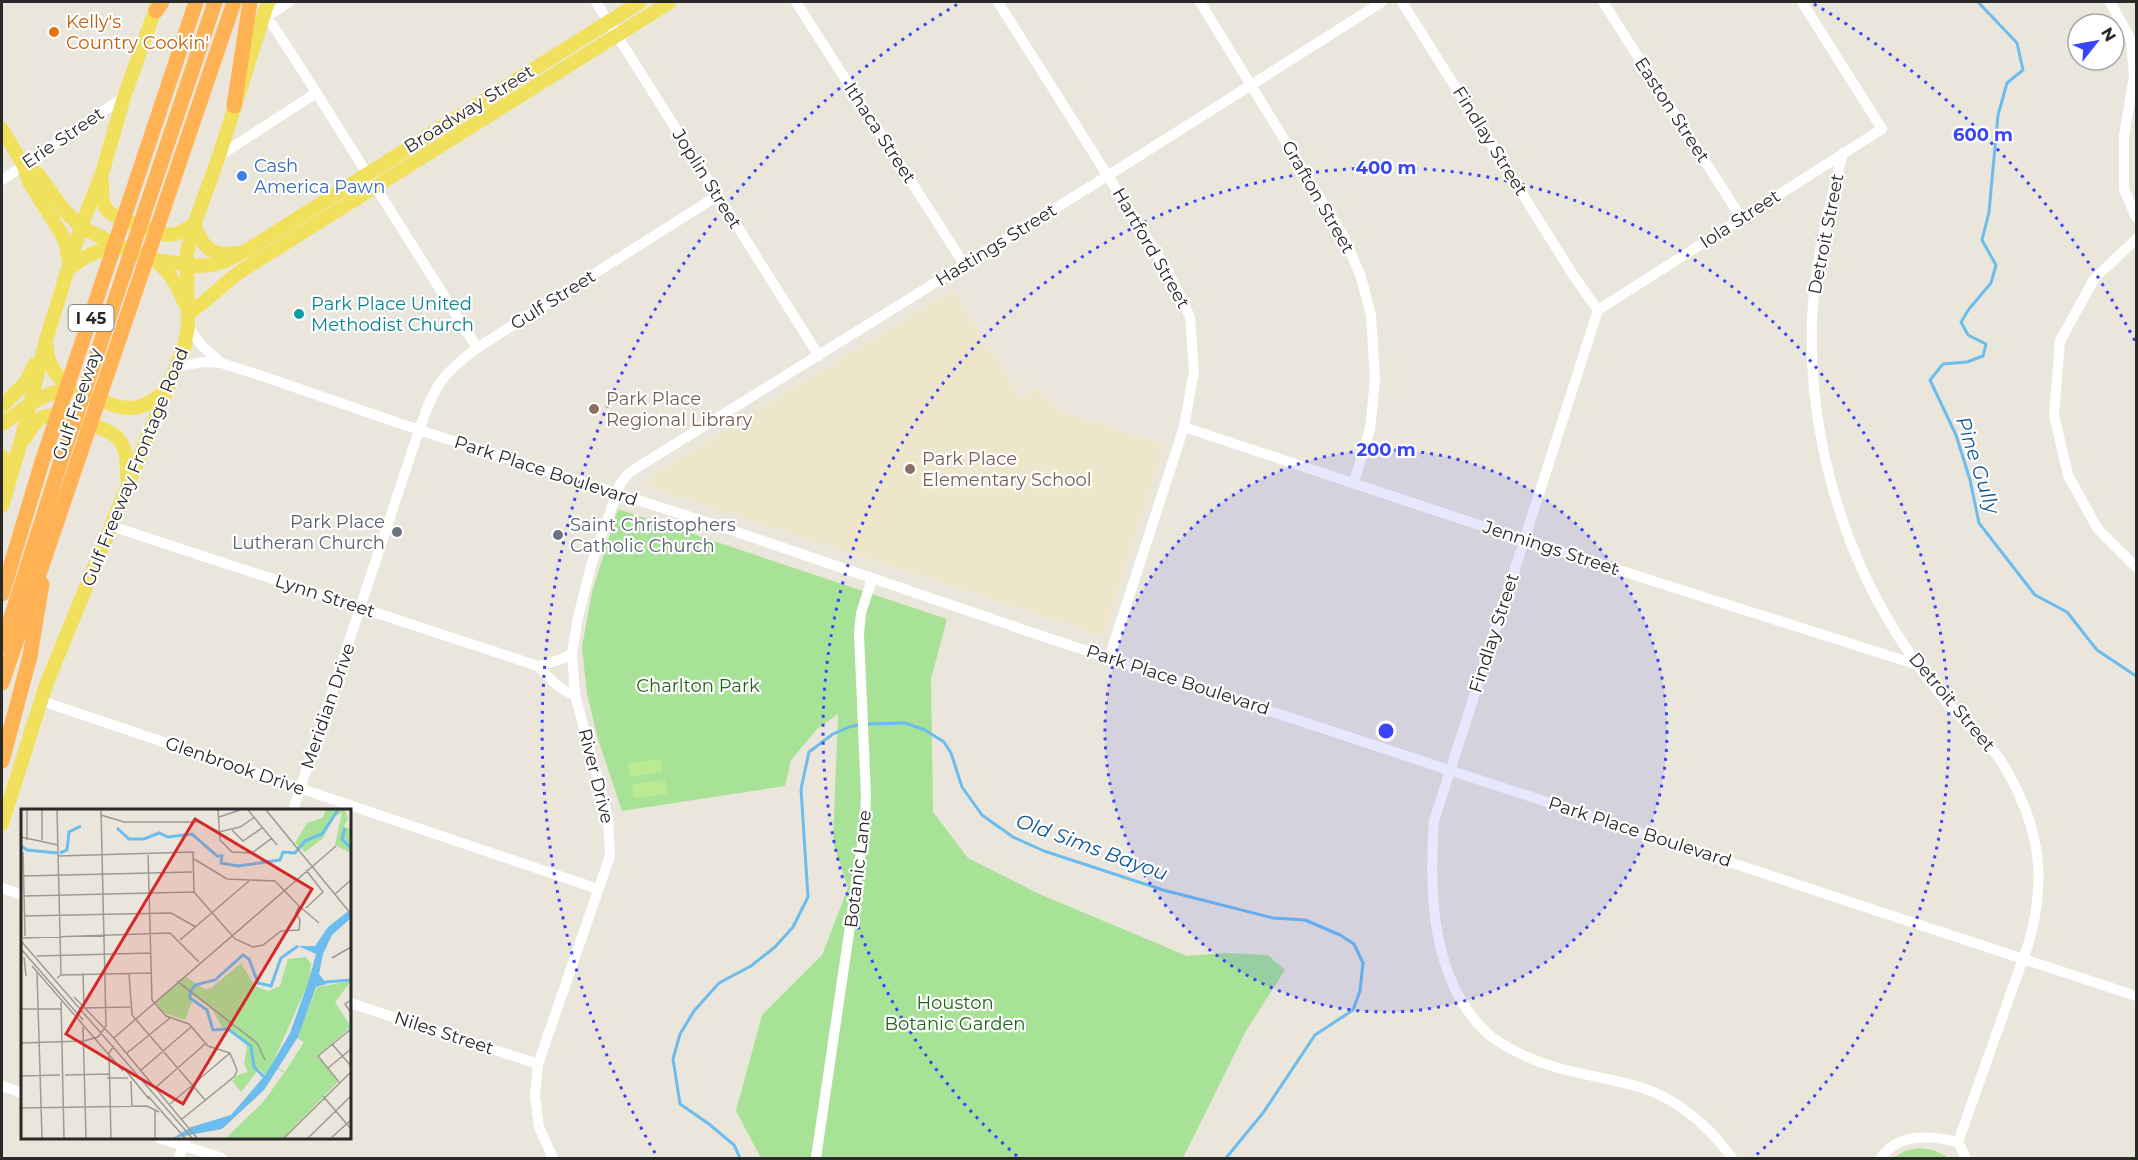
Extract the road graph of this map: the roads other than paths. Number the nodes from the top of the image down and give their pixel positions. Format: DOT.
graph roads {
  1 [pos="196,2"];
  2 [pos="215,2"];
  3 [pos="234,2"];
  4 [pos="250,2"];
  5 [pos="268,2"];
  6 [pos="289,2"];
  7 [pos="596,2"];
  8 [pos="640,2"];
  9 [pos="670,2"];
  10 [pos="796,2"];
  11 [pos="998,2"];
  12 [pos="1200,2"];
  13 [pos="1382,2"];
  14 [pos="1402,2"];
  15 [pos="1603,2"];
  16 [pos="1802,2"];
  17 [pos="2126,2"];
  18 [pos="158,5"];
  19 [pos="2112,5"];
  20 [pos="263,17"];
  21 [pos="608,21"];
  22 [pos="617,35"];
  23 [pos="1251,83"];
  24 [pos="316,93"];
  25 [pos="124,97"];
  26 [pos="234,106"];
  27 [pos="456,117"];
  28 [pos="2,129"];
  29 [pos="464,130"];
  30 [pos="1842,153"];
  31 [pos="219,156"];
  32 [pos="24,166"];
  33 [pos="103,170"];
  34 [pos="367,173"];
  35 [pos="1108,175"];
  36 [pos="2,180"];
  37 [pos="375,186"];
  38 [pos="717,196"];
  39 [pos="2136,217"];
  40 [pos="1742,219"];
  41 [pos="194,225"];
  42 [pos="81,227"];
  43 [pos="2136,239"];
  44 [pos="121,247"];
  45 [pos="249,249"];
  46 [pos="154,260"];
  47 [pos="187,264"];
  48 [pos="964,264"];
  49 [pos="70,268"];
  50 [pos="1598,310"];
  51 [pos="189,319"];
  52 [pos="46,340"];
  53 [pos="477,348"];
  54 [pos="819,356"];
  55 [pos="221,363"];
  56 [pos="178,366"];
  57 [pos="165,391"];
  58 [pos="74,392"];
  59 [pos="2,406"];
  60 [pos="30,406"];
  61 [pos="2,424"];
  62 [pos="1184,427"];
  63 [pos="419,430"];
  64 [pos="20,445"];
  65 [pos="2,456"];
  66 [pos="9,481"];
  67 [pos="1354,482"];
  68 [pos="127,488"];
  69 [pos="617,493"];
  70 [pos="2,506"];
  71 [pos="111,526"];
  72 [pos="1524,540"];
  73 [pos="47,552"];
  74 [pos="11,565"];
  75 [pos="2136,567"];
  76 [pos="872,579"];
  77 [pos="2,580"];
  78 [pos="2,594"];
  79 [pos="361,608"];
  80 [pos="2,646"];
  81 [pos="572,654"];
  82 [pos="1109,658"];
  83 [pos="1918,665"];
  84 [pos="538,666"];
  85 [pos="2,683"];
  86 [pos="575,695"];
  87 [pos="42,701"];
  88 [pos="2,761"];
  89 [pos="1450,769"];
  90 [pos="301,789"];
  91 [pos="293,809"];
  92 [pos="2,824"];
  93 [pos="2,888"];
  94 [pos="598,889"];
  95 [pos="21,895"];
  96 [pos="2025,959"];
  97 [pos="2136,996"];
  98 [pos="351,1003"];
  99 [pos="538,1064"];
  100 [pos="2,1086"];
  101 [pos="21,1093"];
  102 [pos="169,1139"];
  103 [pos="185,1142"];
  104 [pos="1958,1142"];
  105 [pos="179,1158"];
  106 [pos="222,1158"];
  107 [pos="553,1158"];
  108 [pos="816,1158"];
  109 [pos="1732,1158"];
  110 [pos="1881,1158"];
  111 [pos="1965,1158"];
  1 -- 74 [label="highway, Gulf Freeway / I 45"];
  2 -- 80 [label="highway, Gulf Freeway / I 45"];
  3 -- 73 [label="highway, Gulf Freeway / I 45"];
  4 -- 26 [label="highway"];
  5 -- 20 [label="main road, Gulf Freeway Frontage Road"];
  6 -- 20 [label="street"];
  7 -- 21 [label="street, Joplin Street"];
  8 -- 21 [label="main road, Broadway Street"];
  9 -- 22 [label="main road, Broadway Street"];
  10 -- 48 [label="street, Ithaca Street"];
  11 -- 35 [label="street, Hartford Street"];
  12 -- 23 [label="street, Grafton Street"];
  13 -- 23 [label="street, Hastings Street"];
  14 -- 50 [label="street, Findlay Street"];
  15 -- 40 [label="street, Easton Street"];
  16 -- 30 [label="street, Iola Street"];
  17 -- 19 [label="street"];
  18 -- 25 [label="main road"];
  19 -- 39 [label="street"];
  20 -- 24 [label="street"];
  20 -- 26 [label="main road, Gulf Freeway Frontage Road"];
  21 -- 22 [label="street, Joplin Street"];
  21 -- 27 [label="main road, Broadway Street"];
  22 -- 29 [label="main road, Broadway Street"];
  22 -- 38 [label="street, Joplin Street"];
  23 -- 35 [label="street, Hastings Street"];
  23 -- 67 [label="street, Grafton Street"];
  24 -- 31 [label="street"];
  24 -- 34 [label="street"];
  25 -- 32 [label="street, Erie Street"];
  25 -- 33 [label="main road"];
  26 -- 31 [label="main road, Gulf Freeway Frontage Road"];
  27 -- 29 [label="main road"];
  27 -- 34 [label="main road, Broadway Street"];
  28 -- 32 [label="main road"];
  29 -- 37 [label="main road, Broadway Street"];
  30 -- 40 [label="street, Iola Street"];
  30 -- 83 [label="street, Detroit Street"];
  31 -- 41 [label="main road, Gulf Freeway Frontage Road"];
  32 -- 36 [label="street, Erie Street"];
  32 -- 42 [label="main road"];
  32 -- 49 [label="main road"];
  33 -- 41 [label="main road"];
  33 -- 42 [label="main road"];
  34 -- 37 [label="street"];
  34 -- 45 [label="main road, Broadway Street"];
  35 -- 48 [label="street, Hastings Street"];
  35 -- 62 [label="street, Hartford Street"];
  37 -- 51 [label="main road, Broadway Street"];
  37 -- 53 [label="street"];
  38 -- 53 [label="street, Gulf Street"];
  38 -- 54 [label="street, Joplin Street"];
  40 -- 50 [label="street, Iola Street"];
  41 -- 45 [label="main road"];
  41 -- 47 [label="main road, Gulf Freeway Frontage Road"];
  42 -- 44 [label="main road"];
  42 -- 49 [label="main road"];
  43 -- 75 [label="street"];
  44 -- 46 [label="main road, Broadway Street"];
  44 -- 49 [label="main road"];
  45 -- 47 [label="main road, Broadway Street"];
  46 -- 47 [label="main road, Broadway Street"];
  46 -- 51 [label="main road"];
  47 -- 51 [label="main road, Gulf Freeway Frontage Road"];
  48 -- 54 [label="street, Hastings Street"];
  49 -- 52 [label="main road"];
  50 -- 72 [label="street, Findlay Street"];
  51 -- 55 [label="street, Park Place Boulevard"];
  51 -- 56 [label="main road, Gulf Freeway Frontage Road"];
  52 -- 58 [label="main road"];
  52 -- 59 [label="main road"];
  52 -- 60 [label="main road"];
  53 -- 63 [label="street, Gulf Street"];
  54 -- 69 [label="street, Hastings Street"];
  55 -- 56 [label="street, Park Place Boulevard"];
  55 -- 63 [label="street, Park Place Boulevard"];
  56 -- 57 [label="main road, Gulf Freeway Frontage Road"];
  57 -- 58 [label="main road"];
  57 -- 68 [label="main road, Gulf Freeway Frontage Road"];
  58 -- 60 [label="main road"];
  60 -- 61 [label="main road"];
  60 -- 64 [label="main road"];
  62 -- 67 [label="street, Jennings Street"];
  62 -- 82 [label="street, Hartford Street"];
  63 -- 69 [label="street, Park Place Boulevard"];
  63 -- 79 [label="street, Meridian Drive"];
  64 -- 66 [label="main road"];
  64 -- 68 [label="main road"];
  65 -- 66 [label="main road"];
  66 -- 70 [label="main road"];
  67 -- 72 [label="street, Jennings Street"];
  68 -- 71 [label="main road, Gulf Freeway Frontage Road"];
  69 -- 76 [label="street, Park Place Boulevard"];
  69 -- 81 [label="street, River Drive"];
  71 -- 79 [label="street, Lynn Street"];
  71 -- 87 [label="main road, Gulf Freeway Frontage Road"];
  72 -- 83 [label="street, Jennings Street"];
  72 -- 89 [label="street, Findlay Street"];
  73 -- 85 [label="highway, Gulf Freeway / I 45"];
  73 -- 88 [label="highway"];
  74 -- 77 [label="highway"];
  74 -- 78 [label="highway, Gulf Freeway / I 45"];
  76 -- 82 [label="street, Park Place Boulevard"];
  76 -- 108 [label="street, Botanic Lane"];
  79 -- 84 [label="street, Lynn Street"];
  79 -- 90 [label="street, Meridian Drive"];
  81 -- 84 [label="street"];
  81 -- 86 [label="street, River Drive"];
  82 -- 89 [label="street, Park Place Boulevard"];
  83 -- 96 [label="street, Detroit Street"];
  84 -- 86 [label="street, Lynn Street"];
  86 -- 94 [label="street, River Drive"];
  87 -- 90 [label="street, Glenbrook Drive"];
  87 -- 92 [label="main road, Gulf Freeway Frontage Road"];
  89 -- 96 [label="street, Park Place Boulevard"];
  89 -- 109 [label="street, Findlay Street"];
  90 -- 91 [label="street, Meridian Drive"];
  90 -- 94 [label="street, Glenbrook Drive"];
  93 -- 95 [label="street"];
  94 -- 99 [label="street, River Drive"];
  96 -- 97 [label="street, Park Place Boulevard"];
  96 -- 104 [label="street, Detroit Street"];
  98 -- 99 [label="street, Niles Street"];
  99 -- 107 [label="street, River Drive"];
  100 -- 101 [label="street"];
  102 -- 103 [label="street"];
  103 -- 105 [label="street"];
  103 -- 106 [label="street"];
  104 -- 110 [label="street"];
  104 -- 111 [label="street"];
}
